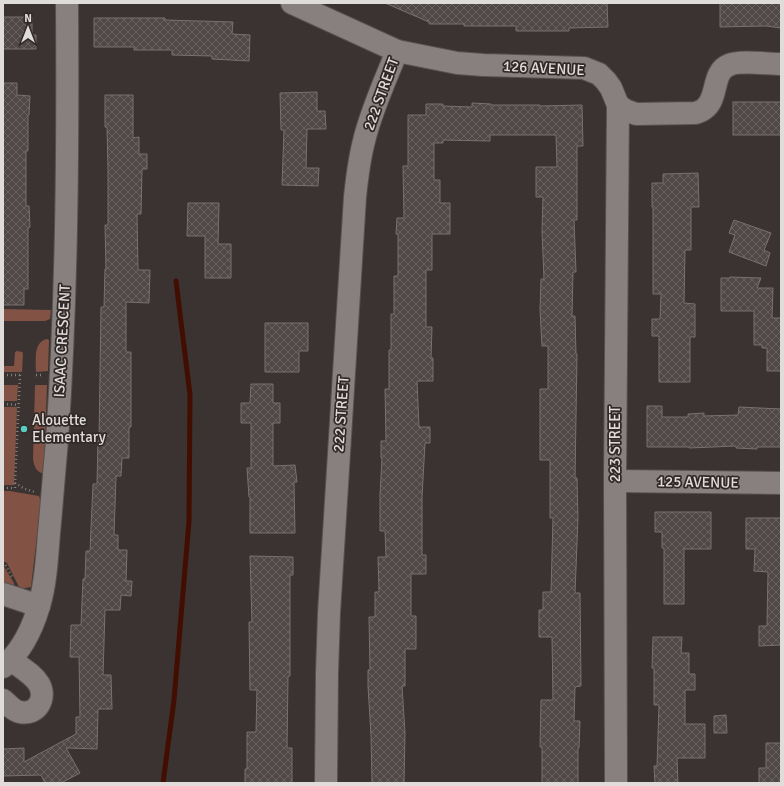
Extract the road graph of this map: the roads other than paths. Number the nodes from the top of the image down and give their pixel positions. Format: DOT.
graph roads {
  1 [pos="67,3"];
  2 [pos="292,3"];
  3 [pos="397,51"];
  4 [pos="781,64"];
  5 [pos="618,105"];
  6 [pos="615,481"];
  7 [pos="781,483"];
  8 [pos="3,594"];
  9 [pos="39,606"];
  10 [pos="7,663"];
  11 [pos="3,700"];
  12 [pos="326,783"];
  13 [pos="616,783"];
  1 -- 9 [label="street, ISAAC CRESCENT"];
  2 -- 3 [label="street, 126 AVENUE"];
  3 -- 5 [label="street, 126 AVENUE"];
  3 -- 12 [label="street, 222 STREET"];
  4 -- 5 [label="street"];
  5 -- 6 [label="street, 223 STREET"];
  6 -- 7 [label="street, 125 AVENUE"];
  6 -- 13 [label="street, 223 STREET"];
  8 -- 9 [label="street"];
  9 -- 10 [label="street, ISAAC CRESCENT"];
  10 -- 11 [label="street"];
}
